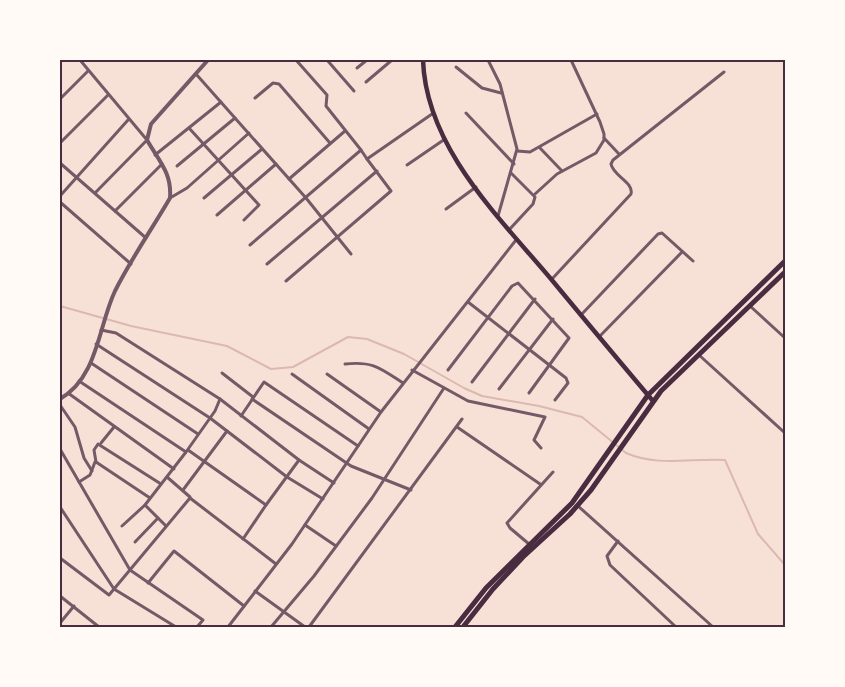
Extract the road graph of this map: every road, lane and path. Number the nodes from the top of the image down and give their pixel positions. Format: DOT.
graph roads {
  1 [pos="80,60"];
  2 [pos="208,60"];
  3 [pos="297,60"];
  4 [pos="327,60"];
  5 [pos="367,60"];
  6 [pos="392,60"];
  7 [pos="423,60"];
  8 [pos="571,60"];
  9 [pos="490,61"];
  10 [pos="456,67"];
  11 [pos="356,68"];
  12 [pos="88,71"];
  13 [pos="724,72"];
  14 [pos="196,74"];
  15 [pos="366,82"];
  16 [pos="354,91"];
  17 [pos="501,93"];
  18 [pos="108,95"];
  19 [pos="255,98"];
  20 [pos="60,99"];
  21 [pos="221,102"];
  22 [pos="466,113"];
  23 [pos="432,114"];
  24 [pos="597,114"];
  25 [pos="235,118"];
  26 [pos="128,120"];
  27 [pos="189,128"];
  28 [pos="345,131"];
  29 [pos="249,134"];
  30 [pos="604,138"];
  31 [pos="446,139"];
  32 [pos="147,140"];
  33 [pos="60,143"];
  34 [pos="203,144"];
  35 [pos="330,144"];
  36 [pos="262,148"];
  37 [pos="540,148"];
  38 [pos="361,150"];
  39 [pos="517,151"];
  40 [pos="619,154"];
  41 [pos="155,155"];
  42 [pos="367,158"];
  43 [pos="218,161"];
  44 [pos="60,163"];
  45 [pos="162,164"];
  46 [pos="276,164"];
  47 [pos="407,164"];
  48 [pos="514,164"];
  49 [pos="177,166"];
  50 [pos="377,171"];
  51 [pos="562,171"];
  52 [pos="511,173"];
  53 [pos="231,175"];
  54 [pos="76,177"];
  55 [pos="289,179"];
  56 [pos="476,187"];
  57 [pos="245,190"];
  58 [pos="95,193"];
  59 [pos="534,194"];
  60 [pos="60,196"];
  61 [pos="170,198"];
  62 [pos="204,198"];
  63 [pos="306,198"];
  64 [pos="60,202"];
  65 [pos="446,208"];
  66 [pos="115,211"];
  67 [pos="217,215"];
  68 [pos="498,216"];
  69 [pos="322,217"];
  70 [pos="244,220"];
  71 [pos="509,231"];
  72 [pos="337,238"];
  73 [pos="147,239"];
  74 [pos="516,240"];
  75 [pos="250,245"];
  76 [pos="682,252"];
  77 [pos="351,254"];
  78 [pos="693,261"];
  79 [pos="785,261"];
  80 [pos="131,264"];
  81 [pos="267,264"];
  82 [pos="785,272"];
  83 [pos="552,279"];
  84 [pos="286,281"];
  85 [pos="535,299"];
  86 [pos="468,302"];
  87 [pos="750,306"];
  88 [pos="581,315"];
  89 [pos="488,318"];
  90 [pos="553,319"];
  91 [pos="100,329"];
  92 [pos="508,333"];
  93 [pos="599,337"];
  94 [pos="785,338"];
  95 [pos="96,344"];
  96 [pos="529,350"];
  97 [pos="698,355"];
  98 [pos="91,363"];
  99 [pos="345,364"];
  100 [pos="550,365"];
  101 [pos="412,370"];
  102 [pos="448,370"];
  103 [pos="222,373"];
  104 [pos="292,374"];
  105 [pos="327,374"];
  106 [pos="79,381"];
  107 [pos="403,382"];
  108 [pos="472,382"];
  109 [pos="444,388"];
  110 [pos="499,389"];
  111 [pos="68,393"];
  112 [pos="529,393"];
  113 [pos="648,395"];
  114 [pos="253,398"];
  115 [pos="220,399"];
  116 [pos="555,400"];
  117 [pos="61,401"];
  118 [pos="653,402"];
  119 [pos="380,412"];
  120 [pos="241,416"];
  121 [pos="210,418"];
  122 [pos="462,419"];
  123 [pos="457,426"];
  124 [pos="114,427"];
  125 [pos="369,429"];
  126 [pos="227,431"];
  127 [pos="785,433"];
  128 [pos="198,434"];
  129 [pos="101,443"];
  130 [pos="358,446"];
  131 [pos="542,448"];
  132 [pos="60,449"];
  133 [pos="187,451"];
  134 [pos="205,460"];
  135 [pos="300,460"];
  136 [pos="96,462"];
  137 [pos="347,463"];
  138 [pos="174,469"];
  139 [pos="92,471"];
  140 [pos="553,472"];
  141 [pos="167,477"];
  142 [pos="287,477"];
  143 [pos="383,479"];
  144 [pos="80,482"];
  145 [pos="334,483"];
  146 [pos="162,484"];
  147 [pos="540,484"];
  148 [pos="183,490"];
  149 [pos="411,490"];
  150 [pos="150,498"];
  151 [pos="191,498"];
  152 [pos="323,499"];
  153 [pos="145,505"];
  154 [pos="266,505"];
  155 [pos="60,506"];
  156 [pos="578,506"];
  157 [pos="158,518"];
  158 [pos="305,525"];
  159 [pos="122,526"];
  160 [pos="166,526"];
  161 [pos="541,537"];
  162 [pos="244,539"];
  163 [pos="618,541"];
  164 [pos="135,542"];
  165 [pos="529,544"];
  166 [pos="336,546"];
  167 [pos="60,558"];
  168 [pos="276,564"];
  169 [pos="130,570"];
  170 [pos="503,575"];
  171 [pos="148,583"];
  172 [pos="114,589"];
  173 [pos="256,592"];
  174 [pos="60,596"];
  175 [pos="74,606"];
  176 [pos="244,606"];
  177 [pos="284,612"];
  178 [pos="460,620"];
  179 [pos="60,623"];
  180 [pos="466,626"];
  181 [pos="99,627"];
  182 [pos="176,627"];
  183 [pos="197,627"];
  184 [pos="228,627"];
  185 [pos="271,627"];
  186 [pos="304,627"];
  187 [pos="309,627"];
  188 [pos="455,627"];
  189 [pos="676,627"];
  190 [pos="713,627"];
  1 -- 12 [label="street"];
  2 -- 14 [label="street"];
  3 -- 28 [label="street"];
  4 -- 16 [label="street"];
  5 -- 11 [label="street"];
  6 -- 15 [label="street"];
  7 -- 23 [label="main road"];
  8 -- 24 [label="street"];
  9 -- 17 [label="street"];
  10 -- 17 [label="street"];
  12 -- 18 [label="street"];
  12 -- 20 [label="street"];
  13 -- 40 [label="street"];
  14 -- 21 [label="street"];
  14 -- 32 [label="street"];
  17 -- 39 [label="street"];
  18 -- 26 [label="street"];
  18 -- 33 [label="street"];
  19 -- 35 [label="street"];
  21 -- 25 [label="street"];
  21 -- 27 [label="street"];
  22 -- 48 [label="street"];
  23 -- 31 [label="main road"];
  23 -- 42 [label="street"];
  24 -- 30 [label="street"];
  24 -- 37 [label="street"];
  25 -- 29 [label="street"];
  25 -- 34 [label="street"];
  26 -- 32 [label="street"];
  26 -- 54 [label="street"];
  27 -- 34 [label="street"];
  27 -- 41 [label="street"];
  28 -- 35 [label="street"];
  28 -- 38 [label="street"];
  29 -- 36 [label="street"];
  29 -- 43 [label="street"];
  30 -- 40 [label="street"];
  30 -- 51 [label="street"];
  31 -- 47 [label="street"];
  31 -- 56 [label="main road"];
  32 -- 41 [label="street"];
  32 -- 58 [label="street"];
  34 -- 43 [label="street"];
  34 -- 49 [label="street"];
  35 -- 55 [label="street"];
  36 -- 46 [label="street"];
  36 -- 53 [label="street"];
  37 -- 39 [label="street"];
  37 -- 51 [label="street"];
  38 -- 42 [label="street"];
  38 -- 63 [label="street"];
  39 -- 48 [label="street"];
  40 -- 83 [label="street"];
  41 -- 45 [label="street"];
  42 -- 50 [label="street"];
  43 -- 53 [label="street"];
  43 -- 61 [label="street"];
  44 -- 54 [label="street"];
  45 -- 61 [label="street"];
  45 -- 66 [label="street"];
  46 -- 55 [label="street"];
  46 -- 57 [label="street"];
  48 -- 52 [label="street"];
  50 -- 69 [label="street"];
  50 -- 72 [label="street"];
  51 -- 59 [label="street"];
  52 -- 59 [label="street"];
  52 -- 68 [label="street"];
  53 -- 57 [label="street"];
  53 -- 62 [label="street"];
  54 -- 58 [label="street"];
  54 -- 60 [label="street"];
  55 -- 63 [label="street"];
  56 -- 65 [label="street"];
  56 -- 68 [label="main road"];
  57 -- 67 [label="street"];
  57 -- 70 [label="street"];
  58 -- 66 [label="street"];
  59 -- 71 [label="street"];
  61 -- 73 [label="street"];
  63 -- 69 [label="street"];
  63 -- 75 [label="street"];
  64 -- 80 [label="street"];
  66 -- 73 [label="street"];
  68 -- 71 [label="main road"];
  69 -- 72 [label="street"];
  69 -- 81 [label="street"];
  71 -- 74 [label="main road"];
  72 -- 77 [label="street"];
  72 -- 84 [label="street"];
  73 -- 80 [label="street"];
  74 -- 83 [label="main road"];
  74 -- 86 [label="street"];
  76 -- 78 [label="street"];
  76 -- 88 [label="street"];
  76 -- 93 [label="street"];
  79 -- 113 [label="main road"];
  80 -- 91 [label="street"];
  82 -- 87 [label="main road"];
  83 -- 88 [label="main road"];
  85 -- 89 [label="street"];
  85 -- 90 [label="street"];
  85 -- 92 [label="street"];
  86 -- 89 [label="street"];
  86 -- 101 [label="street"];
  87 -- 94 [label="street"];
  87 -- 97 [label="main road"];
  88 -- 93 [label="main road"];
  89 -- 92 [label="street"];
  89 -- 102 [label="street"];
  90 -- 96 [label="street"];
  90 -- 100 [label="street"];
  91 -- 95 [label="street"];
  91 -- 115 [label="street"];
  92 -- 96 [label="street"];
  92 -- 108 [label="street"];
  93 -- 113 [label="main road"];
  95 -- 98 [label="street"];
  95 -- 121 [label="street"];
  96 -- 100 [label="street"];
  96 -- 110 [label="street"];
  97 -- 118 [label="main road"];
  97 -- 127 [label="street"];
  98 -- 106 [label="street"];
  98 -- 128 [label="street"];
  99 -- 107 [label="street"];
  100 -- 112 [label="street"];
  100 -- 116 [label="street"];
  101 -- 107 [label="street"];
  101 -- 109 [label="street"];
  103 -- 114 [label="street"];
  104 -- 125 [label="street"];
  105 -- 119 [label="street"];
  106 -- 111 [label="street"];
  106 -- 133 [label="street"];
  107 -- 119 [label="street"];
  109 -- 131 [label="street"];
  109 -- 143 [label="street"];
  111 -- 117 [label="street"];
  111 -- 124 [label="street"];
  113 -- 118 [label="main road"];
  113 -- 161 [label="main road"];
  114 -- 120 [label="street"];
  114 -- 130 [label="street"];
  114 -- 137 [label="street"];
  115 -- 120 [label="street"];
  115 -- 121 [label="street"];
  117 -- 139 [label="street"];
  118 -- 156 [label="main road"];
  119 -- 125 [label="street"];
  120 -- 135 [label="street"];
  121 -- 126 [label="street"];
  121 -- 128 [label="street"];
  122 -- 123 [label="street"];
  123 -- 147 [label="street"];
  123 -- 149 [label="street"];
  124 -- 129 [label="street"];
  124 -- 138 [label="street"];
  125 -- 130 [label="street"];
  126 -- 134 [label="street"];
  126 -- 142 [label="street"];
  128 -- 133 [label="street"];
  129 -- 136 [label="street"];
  129 -- 146 [label="street"];
  130 -- 137 [label="street"];
  132 -- 144 [label="street"];
  133 -- 134 [label="street"];
  133 -- 138 [label="street"];
  134 -- 148 [label="street"];
  134 -- 154 [label="street"];
  135 -- 142 [label="street"];
  135 -- 145 [label="street"];
  136 -- 139 [label="street"];
  136 -- 150 [label="street"];
  137 -- 143 [label="street"];
  137 -- 145 [label="street"];
  138 -- 141 [label="street"];
  139 -- 144 [label="street"];
  140 -- 147 [label="street"];
  141 -- 146 [label="street"];
  141 -- 148 [label="street"];
  142 -- 152 [label="street"];
  142 -- 154 [label="street"];
  143 -- 149 [label="street"];
  143 -- 166 [label="street"];
  144 -- 169 [label="street"];
  145 -- 152 [label="street"];
  146 -- 150 [label="street"];
  147 -- 165 [label="street"];
  148 -- 151 [label="street"];
  149 -- 187 [label="street"];
  150 -- 153 [label="street"];
  151 -- 160 [label="street"];
  151 -- 162 [label="street"];
  152 -- 158 [label="street"];
  153 -- 157 [label="street"];
  153 -- 159 [label="street"];
  154 -- 162 [label="street"];
  155 -- 172 [label="street"];
  156 -- 161 [label="main road"];
  156 -- 163 [label="street"];
  157 -- 160 [label="street"];
  157 -- 164 [label="street"];
  158 -- 166 [label="street"];
  158 -- 168 [label="street"];
  160 -- 169 [label="street"];
  161 -- 165 [label="main road"];
  161 -- 170 [label="main road"];
  162 -- 168 [label="street"];
  163 -- 189 [label="street"];
  163 -- 190 [label="street"];
  165 -- 170 [label="main road"];
  166 -- 177 [label="street"];
  167 -- 172 [label="street"];
  168 -- 173 [label="street"];
  169 -- 171 [label="street"];
  169 -- 172 [label="street"];
  170 -- 178 [label="main road"];
  170 -- 180 [label="main road"];
  171 -- 176 [label="street"];
  171 -- 183 [label="street"];
  172 -- 182 [label="street"];
  173 -- 176 [label="street"];
  173 -- 177 [label="street"];
  174 -- 175 [label="street"];
  175 -- 179 [label="street"];
  175 -- 181 [label="street"];
  176 -- 184 [label="street"];
  177 -- 185 [label="street"];
  177 -- 186 [label="street"];
  178 -- 180 [label="street"];
  178 -- 188 [label="main road"];
}
